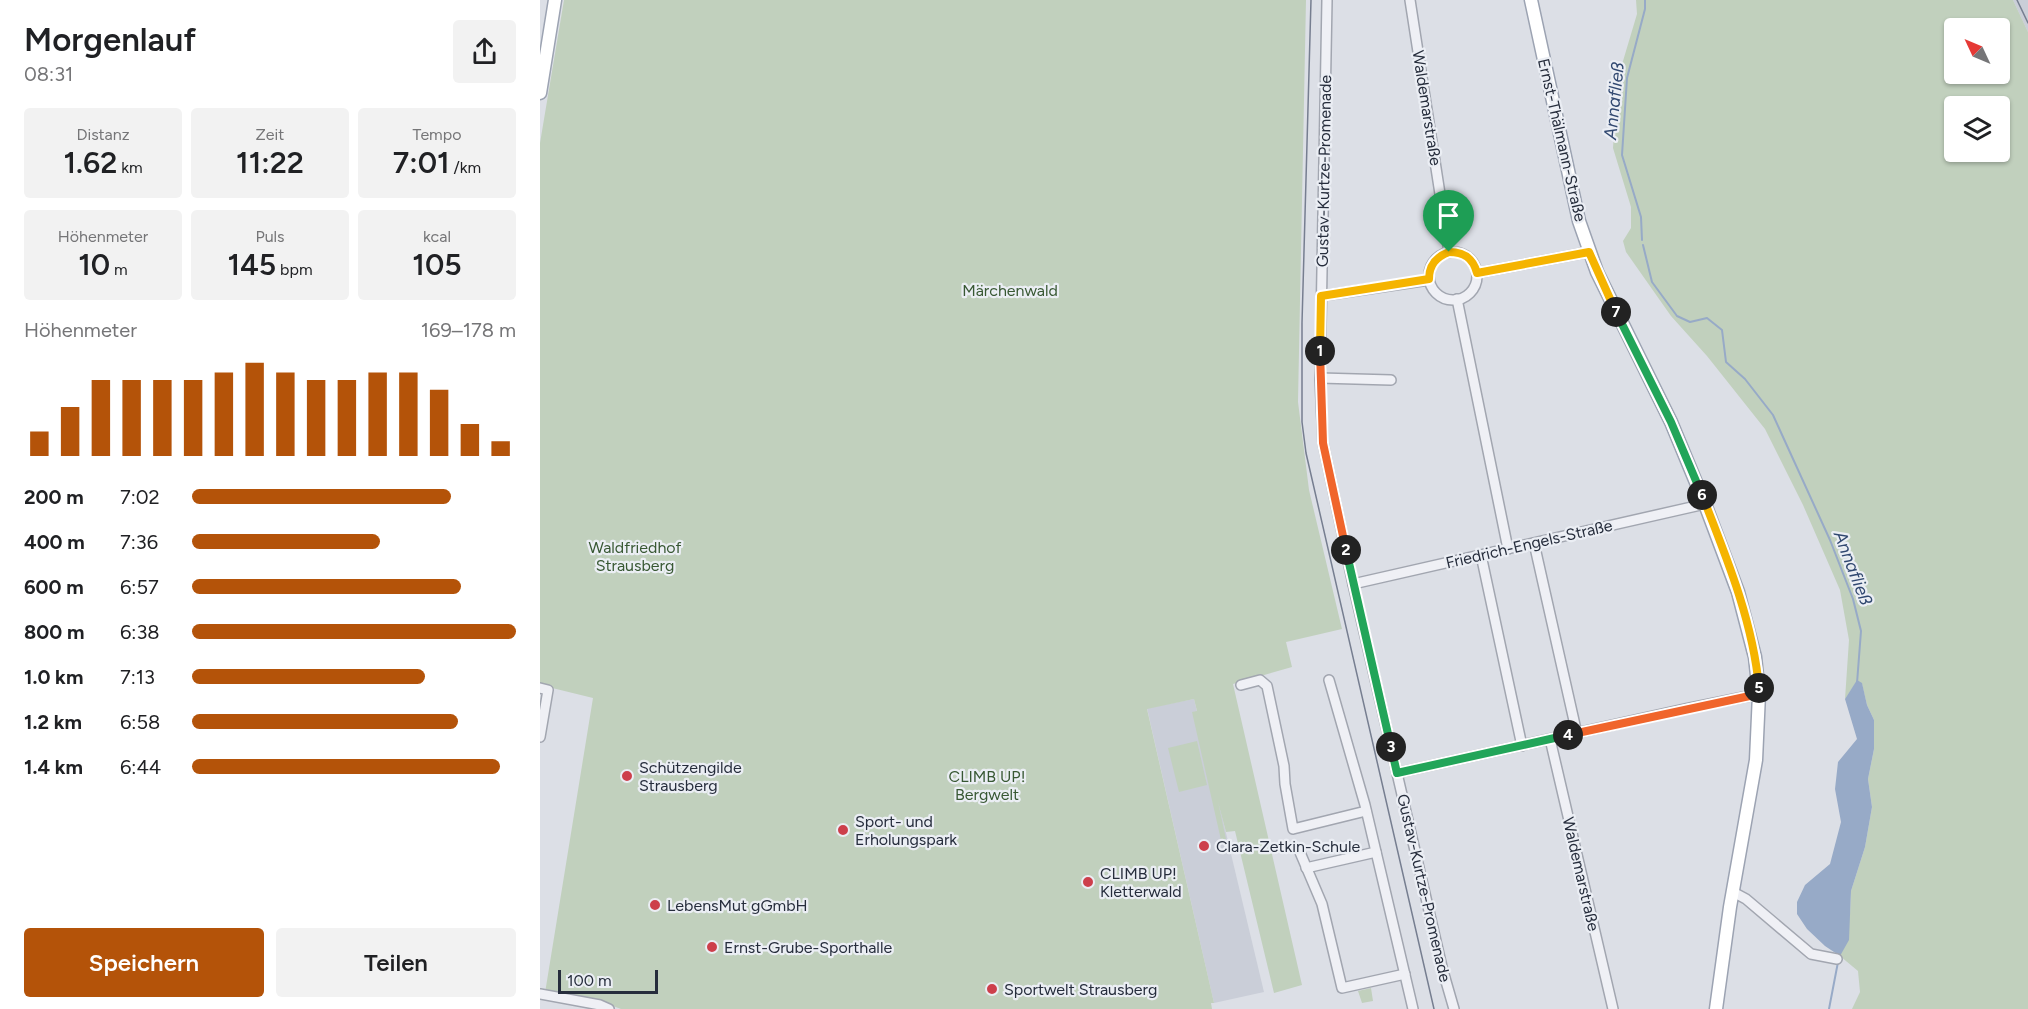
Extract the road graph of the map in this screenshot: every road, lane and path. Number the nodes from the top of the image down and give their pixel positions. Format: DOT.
graph roads {
  1 [pos="555,0"];
  2 [pos="1327,0"];
  3 [pos="1410,0"];
  4 [pos="1532,0"];
  5 [pos="542,67"];
  6 [pos="540,93"];
  7 [pos="1449,252"];
  8 [pos="1589,252"];
  9 [pos="1477,273"];
  10 [pos="1429,279"];
  11 [pos="1321,296"];
  12 [pos="1457,299"];
  13 [pos="1320,378"];
  14 [pos="1391,380"];
  15 [pos="1705,504"];
  16 [pos="1534,543"];
  17 [pos="1509,549"];
  18 [pos="1481,555"];
  19 [pos="1353,584"];
  20 [pos="1329,680"];
  21 [pos="1241,685"];
  22 [pos="540,688"];
  23 [pos="1759,694"];
  24 [pos="1577,734"];
  25 [pos="540,737"];
  26 [pos="1550,739"];
  27 [pos="1522,746"];
  28 [pos="1397,773"];
  29 [pos="1366,811"];
  30 [pos="1299,850"];
  31 [pos="1376,852"];
  32 [pos="1306,868"];
  33 [pos="1733,892"];
  34 [pos="1836,959"];
  35 [pos="1404,974"];
  36 [pos="540,994"];
  37 [pos="609,1009"];
  38 [pos="1413,1009"];
  39 [pos="1454,1009"];
  40 [pos="1613,1009"];
  41 [pos="1716,1009"];
  1 -- 5 [label="main road"];
  2 -- 11 [label="street, Gustav-Kurtze-Promenade"];
  3 -- 7 [label="street, Waldemarstraße"];
  4 -- 8 [label="main road, Ernst-Thälmann-Straße"];
  5 -- 6 [label="main road"];
  7 -- 9 [label="street"];
  7 -- 10 [label="street"];
  8 -- 9 [label="street"];
  8 -- 15 [label="main road, Ernst-Thälmann-Straße"];
  9 -- 12 [label="street"];
  10 -- 11 [label="street"];
  10 -- 12 [label="street"];
  11 -- 13 [label="street, Gustav-Kurtze-Promenade"];
  12 -- 17 [label="street"];
  13 -- 14 [label="street"];
  13 -- 19 [label="street, Gustav-Kurtze-Promenade"];
  15 -- 16 [label="street, Friedrich-Engels-Straße"];
  15 -- 23 [label="main road, Ernst-Thälmann-Straße"];
  16 -- 17 [label="street, Friedrich-Engels-Straße"];
  16 -- 24 [label="street"];
  17 -- 18 [label="street, Friedrich-Engels-Straße"];
  18 -- 19 [label="street, Friedrich-Engels-Straße"];
  18 -- 27 [label="street"];
  19 -- 28 [label="street, Gustav-Kurtze-Promenade"];
  20 -- 29 [label="street"];
  21 -- 29 [label="street"];
  22 -- 25 [label="street"];
  23 -- 24 [label="street"];
  23 -- 33 [label="main road, Ernst-Thälmann-Straße"];
  24 -- 26 [label="street"];
  26 -- 27 [label="street"];
  26 -- 40 [label="street, Waldemarstraße"];
  27 -- 28 [label="street"];
  28 -- 39 [label="street, Gustav-Kurtze-Promenade"];
  29 -- 31 [label="street"];
  30 -- 32 [label="street"];
  31 -- 32 [label="street"];
  31 -- 35 [label="street"];
  32 -- 35 [label="street"];
  33 -- 34 [label="street"];
  33 -- 41 [label="main road, Ernst-Thälmann-Straße"];
  35 -- 38 [label="street"];
  36 -- 37 [label="street"];
}
